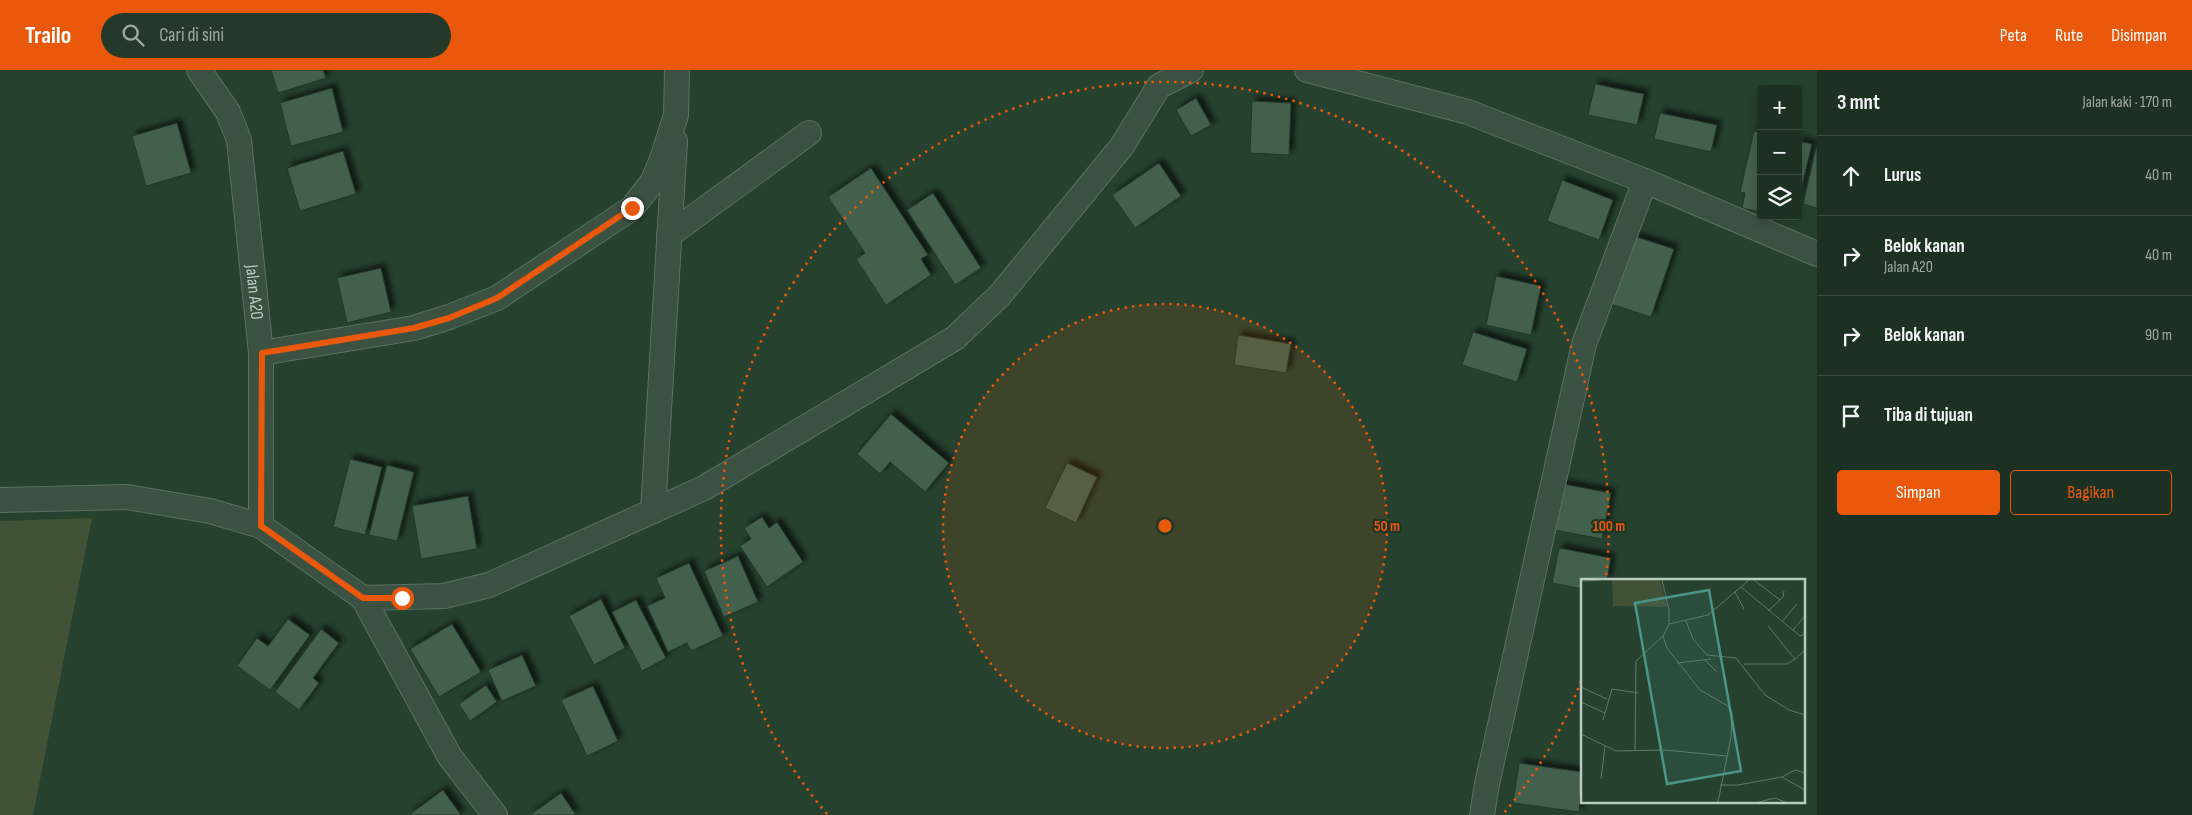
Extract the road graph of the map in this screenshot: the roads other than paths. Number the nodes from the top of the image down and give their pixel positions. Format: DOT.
graph roads {
  1 [pos="199,70"];
  2 [pos="677,70"];
  3 [pos="1191,70"];
  4 [pos="1307,70"];
  5 [pos="676,115"];
  6 [pos="809,133"];
  7 [pos="1645,181"];
  8 [pos="669,235"];
  9 [pos="1817,254"];
  10 [pos="262,353"];
  11 [pos="0,500"];
  12 [pos="653,511"];
  13 [pos="261,526"];
  14 [pos="363,598"];
  15 [pos="495,815"];
  16 [pos="1482,815"];
  1 -- 10 [label="street, Jalan A20"];
  2 -- 5 [label="street"];
  3 -- 12 [label="street"];
  4 -- 7 [label="street"];
  5 -- 8 [label="street"];
  5 -- 10 [label="street"];
  6 -- 8 [label="street"];
  7 -- 9 [label="street"];
  7 -- 16 [label="street"];
  8 -- 12 [label="street"];
  10 -- 13 [label="street, Jalan A20"];
  11 -- 13 [label="street"];
  12 -- 14 [label="street"];
  13 -- 14 [label="street"];
  14 -- 15 [label="street"];
}
